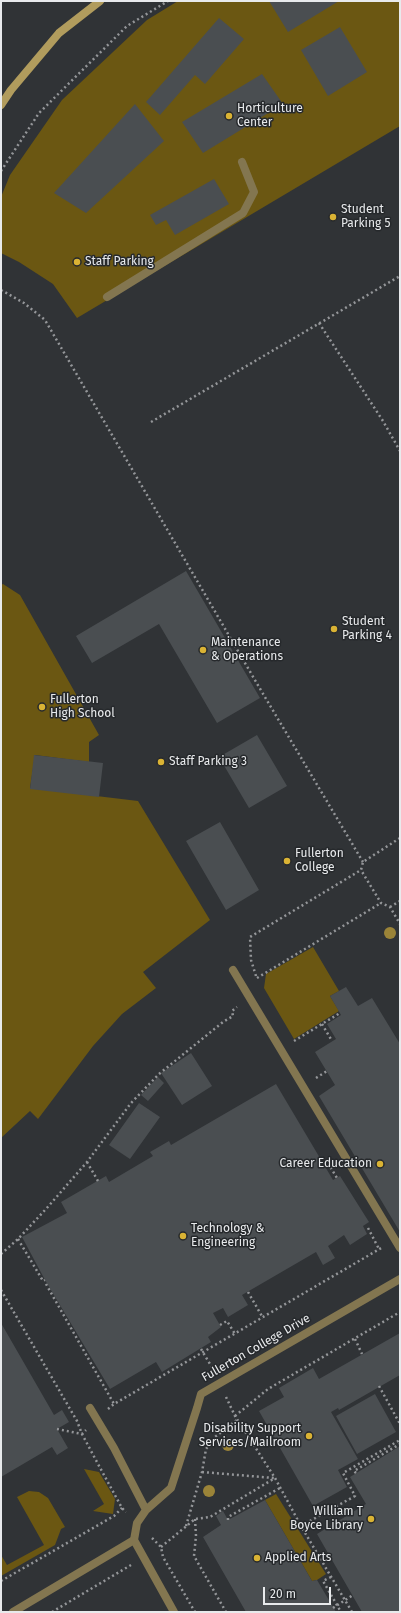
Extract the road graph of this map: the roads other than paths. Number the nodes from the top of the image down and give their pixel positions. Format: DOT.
graph roads {
  1 [pos="100,1"];
  2 [pos="1,105"];
  3 [pos="242,162"];
  4 [pos="107,297"];
  5 [pos="233,970"];
  6 [pos="400,1248"];
  7 [pos="400,1279"];
  8 [pos="90,1408"];
  9 [pos="146,1510"];
  10 [pos="134,1540"];
  11 [pos="13,1612"];
  12 [pos="174,1612"];
  1 -- 2 [label="street"];
  3 -- 4 [label="street"];
  5 -- 6 [label="street"];
  7 -- 9 [label="street, Fullerton College Drive"];
  8 -- 9 [label="street"];
  9 -- 10 [label="street, Fullerton College Drive"];
  10 -- 11 [label="street"];
  10 -- 12 [label="street"];
}
